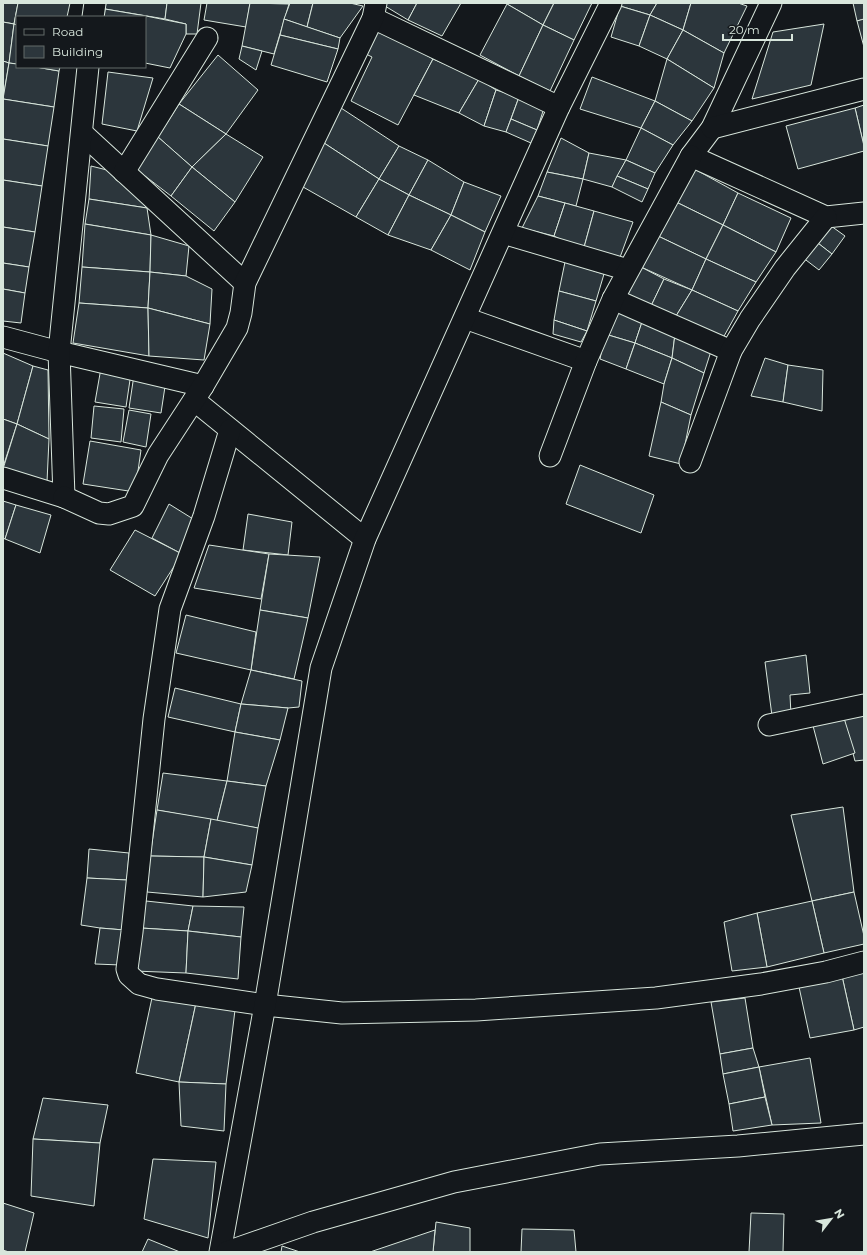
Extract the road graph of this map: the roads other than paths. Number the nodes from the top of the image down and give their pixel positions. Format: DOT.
graph roads {
  1 [pos="95,3"];
  2 [pos="611,3"];
  3 [pos="771,3"];
  4 [pos="375,10"];
  5 [pos="94,16"];
  6 [pos="207,38"];
  7 [pos="88,68"];
  8 [pos="864,89"];
  9 [pos="559,107"];
  10 [pos="712,128"];
  11 [pos="82,133"];
  12 [pos="692,156"];
  13 [pos="124,172"];
  14 [pos="864,213"];
  15 [pos="826,217"];
  16 [pos="503,233"];
  17 [pos="628,270"];
  18 [pos="245,283"];
  19 [pos="613,299"];
  20 [pos="465,318"];
  21 [pos="3,337"];
  22 [pos="731,351"];
  23 [pos="59,352"];
  24 [pos="586,361"];
  25 [pos="198,393"];
  26 [pos="230,430"];
  27 [pos="550,456"];
  28 [pos="690,462"];
  29 [pos="3,478"];
  30 [pos="64,497"];
  31 [pos="365,539"];
  32 [pos="864,705"];
  33 [pos="769,725"];
  34 [pos="864,962"];
  35 [pos="265,1005"];
  36 [pos="864,1134"];
  37 [pos="220,1252"];
  38 [pos="227,1252"];
  1 -- 5 [label="street"];
  2 -- 9 [label="street"];
  3 -- 10 [label="street"];
  4 -- 9 [label="street"];
  4 -- 18 [label="street"];
  6 -- 13 [label="street"];
  7 -- 11 [label="street"];
  8 -- 10 [label="street"];
  9 -- 16 [label="street"];
  10 -- 12 [label="street"];
  11 -- 13 [label="street"];
  11 -- 23 [label="street"];
  12 -- 15 [label="street"];
  12 -- 17 [label="street"];
  13 -- 18 [label="street"];
  14 -- 15 [label="street"];
  15 -- 22 [label="street"];
  16 -- 17 [label="street"];
  16 -- 20 [label="street"];
  17 -- 19 [label="street"];
  18 -- 25 [label="street"];
  19 -- 22 [label="street"];
  19 -- 24 [label="street"];
  20 -- 24 [label="street"];
  20 -- 31 [label="street"];
  21 -- 23 [label="street"];
  22 -- 28 [label="street"];
  23 -- 25 [label="street"];
  23 -- 30 [label="street"];
  24 -- 27 [label="street"];
  25 -- 26 [label="street"];
  25 -- 30 [label="street"];
  26 -- 31 [label="street"];
  26 -- 35 [label="street"];
  29 -- 30 [label="street"];
  31 -- 35 [label="street"];
  32 -- 33 [label="street"];
  34 -- 35 [label="street"];
  35 -- 37 [label="street"];
  36 -- 38 [label="street"];
}
